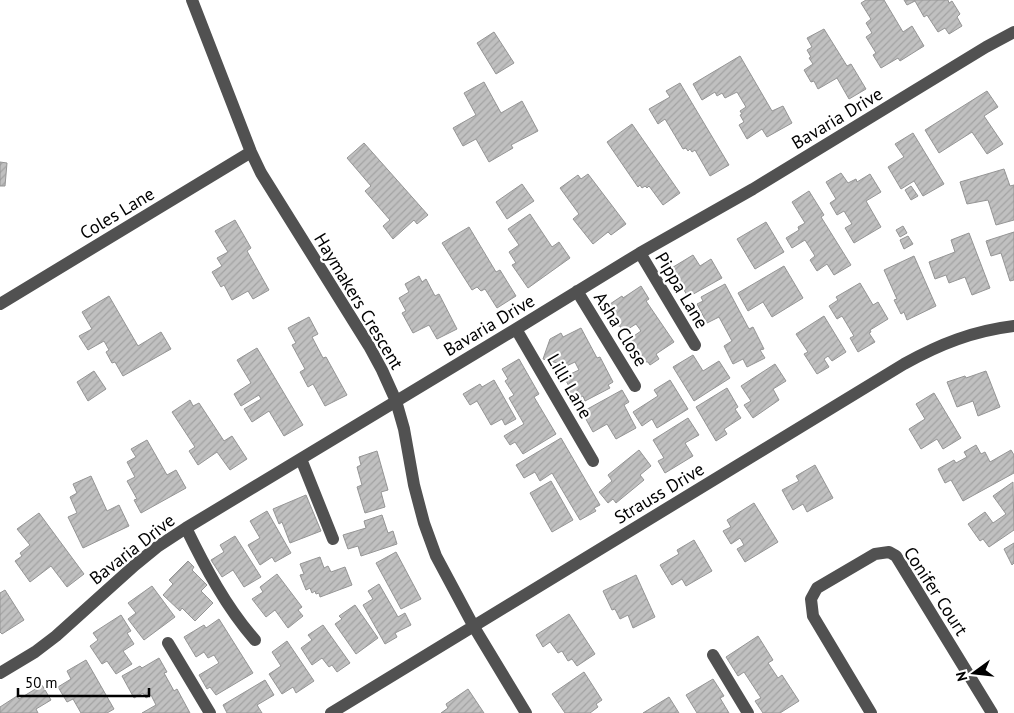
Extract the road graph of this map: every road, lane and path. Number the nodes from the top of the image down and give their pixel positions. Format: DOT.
graph roads {
  1 [pos="192,0"];
  2 [pos="1014,32"];
  3 [pos="251,152"];
  4 [pos="640,253"];
  5 [pos="577,292"];
  6 [pos="0,304"];
  7 [pos="1014,326"];
  8 [pos="516,329"];
  9 [pos="695,345"];
  10 [pos="636,386"];
  11 [pos="396,401"];
  12 [pos="301,459"];
  13 [pos="593,460"];
  14 [pos="186,528"];
  15 [pos="333,539"];
  16 [pos="474,627"];
  17 [pos="254,640"];
  18 [pos="168,643"];
  19 [pos="713,655"];
  20 [pos="0,674"];
  21 [pos="210,713"];
  22 [pos="331,713"];
  23 [pos="526,713"];
  24 [pos="748,713"];
  25 [pos="870,713"];
  26 [pos="992,713"];
  1 -- 3 [label="street, Haymakers Crescent"];
  2 -- 4 [label="street, Bavaria Drive"];
  3 -- 6 [label="street, Coles Lane"];
  3 -- 11 [label="street, Haymakers Crescent"];
  4 -- 5 [label="street, Bavaria Drive"];
  4 -- 9 [label="street, Pippa Lane"];
  5 -- 8 [label="street, Bavaria Drive"];
  5 -- 10 [label="street, Asha Close"];
  7 -- 16 [label="street, Strauss Drive"];
  8 -- 11 [label="street, Bavaria Drive"];
  8 -- 13 [label="street, Lilli Lane"];
  11 -- 12 [label="street, Bavaria Drive"];
  11 -- 16 [label="street, Haymakers Crescent"];
  12 -- 14 [label="street, Bavaria Drive"];
  12 -- 15 [label="street"];
  14 -- 17 [label="street"];
  14 -- 20 [label="street, Bavaria Drive"];
  16 -- 22 [label="street, Strauss Drive"];
  16 -- 23 [label="street, Haymakers Crescent"];
  18 -- 21 [label="street"];
  19 -- 24 [label="street"];
  25 -- 26 [label="street, Conifer Court"];
}
